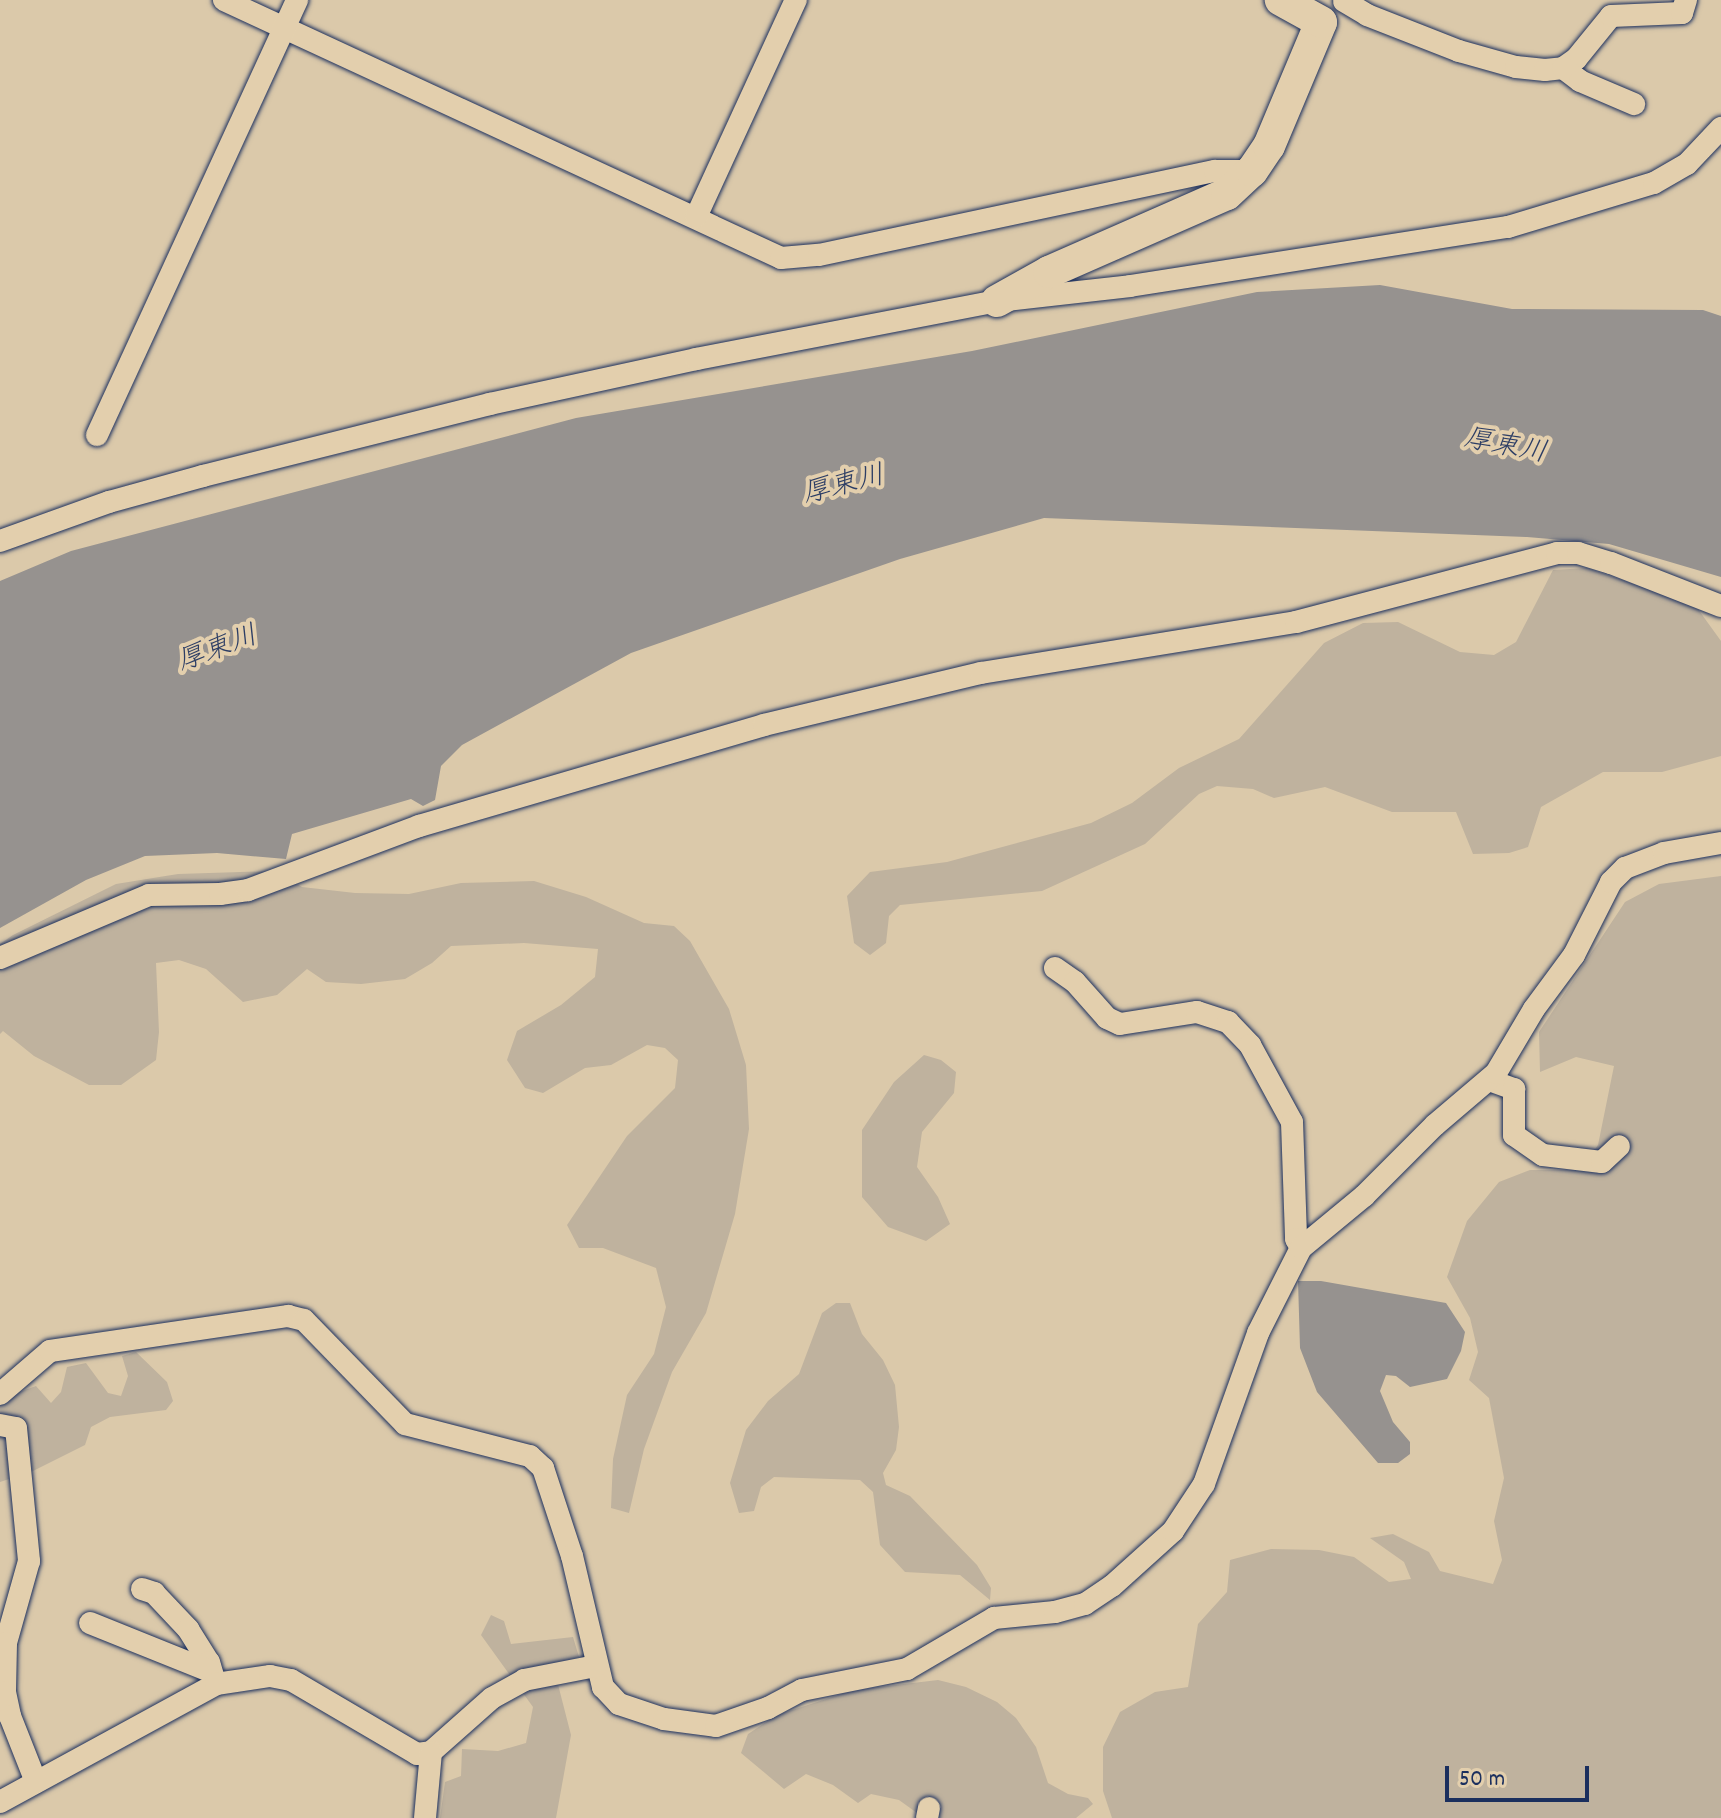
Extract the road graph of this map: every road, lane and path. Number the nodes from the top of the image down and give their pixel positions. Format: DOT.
graph roads {
  1 [pos="224,0"];
  2 [pos="297,0"];
  3 [pos="796,0"];
  4 [pos="1281,0"];
  5 [pos="1345,0"];
  6 [pos="1686,0"];
  7 [pos="1321,22"];
  8 [pos="285,27"];
  9 [pos="1563,68"];
  10 [pos="1634,104"];
  11 [pos="1721,128"];
  12 [pos="1252,171"];
  13 [pos="696,217"];
  14 [pos="997,301"];
  15 [pos="97,435"];
  16 [pos="0,541"];
  17 [pos="1721,606"];
  18 [pos="1721,843"];
  19 [pos="0,958"];
  20 [pos="1055,968"];
  21 [pos="1489,1080"];
  22 [pos="1619,1146"];
  23 [pos="1301,1248"];
  24 [pos="0,1394"];
  25 [pos="0,1425"];
  26 [pos="142,1589"];
  27 [pos="90,1623"];
  28 [pos="596,1666"];
  29 [pos="214,1678"];
  30 [pos="431,1752"];
  31 [pos="36,1782"];
  32 [pos="0,1802"];
  33 [pos="425,1818"];
  1 -- 8 [label="street"];
  2 -- 8 [label="street"];
  3 -- 13 [label="street"];
  4 -- 7 [label="street"];
  5 -- 7 [label="street"];
  5 -- 9 [label="street"];
  6 -- 9 [label="street"];
  7 -- 12 [label="street"];
  8 -- 13 [label="street"];
  8 -- 15 [label="street"];
  9 -- 10 [label="street"];
  11 -- 14 [label="street"];
  12 -- 13 [label="street"];
  12 -- 14 [label="street"];
  14 -- 16 [label="street"];
  17 -- 19 [label="street"];
  18 -- 21 [label="street"];
  20 -- 23 [label="street"];
  21 -- 22 [label="street"];
  21 -- 23 [label="street"];
  23 -- 28 [label="street"];
  24 -- 28 [label="street"];
  25 -- 31 [label="street"];
  26 -- 29 [label="street"];
  27 -- 29 [label="street"];
  28 -- 30 [label="street"];
  29 -- 30 [label="street"];
  29 -- 31 [label="street"];
  30 -- 33 [label="street"];
  31 -- 32 [label="street"];
}
